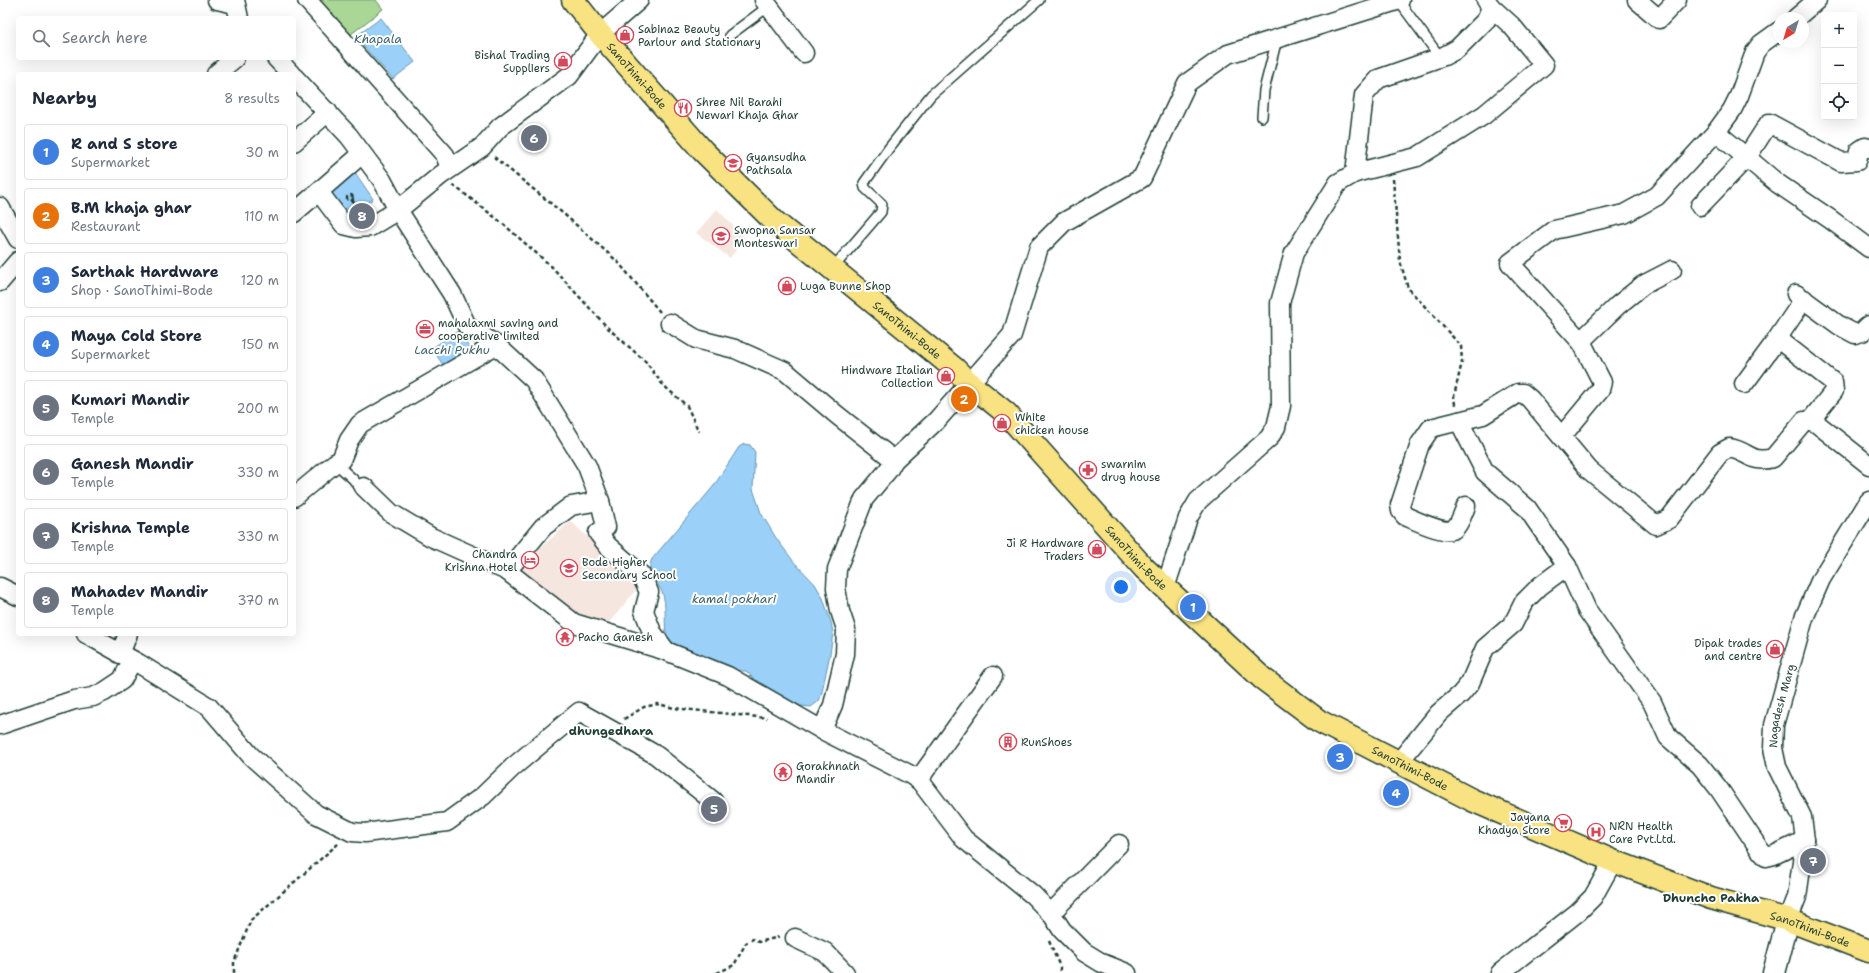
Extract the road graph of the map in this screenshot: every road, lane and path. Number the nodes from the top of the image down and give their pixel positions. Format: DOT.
graph roads {
  1 [pos="217,0"];
  2 [pos="307,0"];
  3 [pos="573,0"];
  4 [pos="639,0"];
  5 [pos="1038,0"];
  6 [pos="1399,0"];
  7 [pos="1636,0"];
  8 [pos="1677,0"];
  9 [pos="1817,0"];
  10 [pos="767,3"];
  11 [pos="1489,4"];
  12 [pos="237,5"];
  13 [pos="1803,12"];
  14 [pos="600,34"];
  15 [pos="730,35"];
  16 [pos="1773,35"];
  17 [pos="1277,39"];
  18 [pos="804,53"];
  19 [pos="1440,57"];
  20 [pos="233,60"];
  21 [pos="278,60"];
  22 [pos="218,72"];
  23 [pos="289,72"];
  24 [pos="296,79"];
  25 [pos="328,112"];
  26 [pos="1262,117"];
  27 [pos="1716,132"];
  28 [pos="296,140"];
  29 [pos="482,148"];
  30 [pos="1869,148"];
  31 [pos="362,154"];
  32 [pos="1748,157"];
  33 [pos="1392,163"];
  34 [pos="445,171"];
  35 [pos="1355,173"];
  36 [pos="319,192"];
  37 [pos="352,200"];
  38 [pos="1700,206"];
  39 [pos="0,207"];
  40 [pos="359,209"];
  41 [pos="398,210"];
  42 [pos="296,211"];
  43 [pos="16,235"];
  44 [pos="1869,248"];
  45 [pos="16,263"];
  46 [pos="832,269"];
  47 [pos="1672,270"];
  48 [pos="0,282"];
  49 [pos="670,323"];
  50 [pos="1869,325"];
  51 [pos="1778,339"];
  52 [pos="1582,343"];
  53 [pos="496,345"];
  54 [pos="970,384"];
  55 [pos="1744,384"];
  56 [pos="1810,420"];
  57 [pos="1459,421"];
  58 [pos="698,432"];
  59 [pos="1562,436"];
  60 [pos="894,460"];
  61 [pos="335,463"];
  62 [pos="1869,465"];
  63 [pos="364,487"];
  64 [pos="296,495"];
  65 [pos="600,501"];
  66 [pos="1869,501"];
  67 [pos="1466,506"];
  68 [pos="1567,566"];
  69 [pos="507,571"];
  70 [pos="0,587"];
  71 [pos="1165,588"];
  72 [pos="16,595"];
  73 [pos="89,636"];
  74 [pos="128,636"];
  75 [pos="666,651"];
  76 [pos="126,657"];
  77 [pos="994,676"];
  78 [pos="770,718"];
  79 [pos="0,725"];
  80 [pos="822,730"];
  81 [pos="611,731"];
  82 [pos="1398,763"];
  83 [pos="920,781"];
  84 [pos="713,800"];
  85 [pos="352,832"];
  86 [pos="1805,840"];
  87 [pos="1119,844"];
  88 [pos="1613,861"];
  89 [pos="1051,913"];
  90 [pos="1788,920"];
  91 [pos="795,938"];
  92 [pos="1869,951"];
  93 [pos="234,973"];
  94 [pos="717,973"];
  95 [pos="845,973"];
  96 [pos="1127,973"];
  97 [pos="1500,973"];
  98 [pos="1774,973"];
  1 -- 12 [label="street"];
  2 -- 34 [label="street"];
  3 -- 14 [label="main road, SanoThimi-Bode"];
  4 -- 14 [label="street"];
  5 -- 46 [label="lane"];
  6 -- 17 [label="street"];
  6 -- 19 [label="lane"];
  7 -- 8 [label="street"];
  9 -- 13 [label="street"];
  10 -- 15 [label="lane"];
  10 -- 18 [label="street"];
  11 -- 19 [label="street"];
  11 -- 33 [label="street"];
  14 -- 29 [label="street"];
  14 -- 46 [label="main road, SanoThimi-Bode"];
  16 -- 27 [label="street"];
  17 -- 26 [label="lane"];
  17 -- 54 [label="street"];
  19 -- 35 [label="street"];
  20 -- 22 [label="street"];
  21 -- 23 [label="street"];
  24 -- 25 [label="street"];
  25 -- 28 [label="street"];
  25 -- 31 [label="street"];
  27 -- 32 [label="street"];
  27 -- 52 [label="street"];
  29 -- 34 [label="street"];
  29 -- 49 [label="path"];
  30 -- 32 [label="street"];
  31 -- 36 [label="street"];
  31 -- 41 [label="street"];
  32 -- 38 [label="street"];
  32 -- 44 [label="street"];
  33 -- 35 [label="street"];
  33 -- 57 [label="path"];
  34 -- 41 [label="street"];
  34 -- 58 [label="path"];
  35 -- 71 [label="street"];
  36 -- 41 [label="street"];
  36 -- 42 [label="street"];
  37 -- 40 [label="path"];
  39 -- 43 [label="street"];
  41 -- 53 [label="street"];
  45 -- 48 [label="street"];
  46 -- 54 [label="main road, SanoThimi-Bode"];
  47 -- 52 [label="street"];
  49 -- 60 [label="street"];
  50 -- 51 [label="street"];
  51 -- 55 [label="street"];
  51 -- 56 [label="street"];
  52 -- 59 [label="street"];
  53 -- 61 [label="street"];
  53 -- 65 [label="street"];
  54 -- 60 [label="street"];
  54 -- 71 [label="main road, SanoThimi-Bode"];
  56 -- 59 [label="street"];
  56 -- 62 [label="street"];
  57 -- 59 [label="street"];
  57 -- 67 [label="street"];
  57 -- 68 [label="street"];
  60 -- 80 [label="street"];
  61 -- 63 [label="lane"];
  61 -- 64 [label="street"];
  63 -- 69 [label="street"];
  65 -- 69 [label="street"];
  65 -- 75 [label="street"];
  66 -- 86 [label="street, Nagadesh Marg"];
  68 -- 82 [label="street"];
  68 -- 86 [label="street"];
  69 -- 75 [label="street"];
  70 -- 72 [label="street"];
  71 -- 82 [label="main road, SanoThimi-Bode"];
  73 -- 76 [label="street"];
  74 -- 76 [label="street"];
  75 -- 80 [label="street"];
  76 -- 79 [label="street"];
  76 -- 85 [label="street"];
  77 -- 83 [label="street"];
  78 -- 81 [label="path"];
  80 -- 83 [label="street"];
  81 -- 84 [label="street"];
  81 -- 85 [label="street"];
  82 -- 88 [label="main road, SanoThimi-Bode"];
  83 -- 89 [label="street"];
  85 -- 93 [label="path"];
  86 -- 90 [label="street, Nagadesh Marg"];
  87 -- 89 [label="street"];
  88 -- 90 [label="main road, SanoThimi-Bode"];
  88 -- 97 [label="street"];
  89 -- 96 [label="street"];
  90 -- 92 [label="main road, SanoThimi-Bode"];
  90 -- 98 [label="street"];
  91 -- 94 [label="path"];
  91 -- 95 [label="street"];
}
